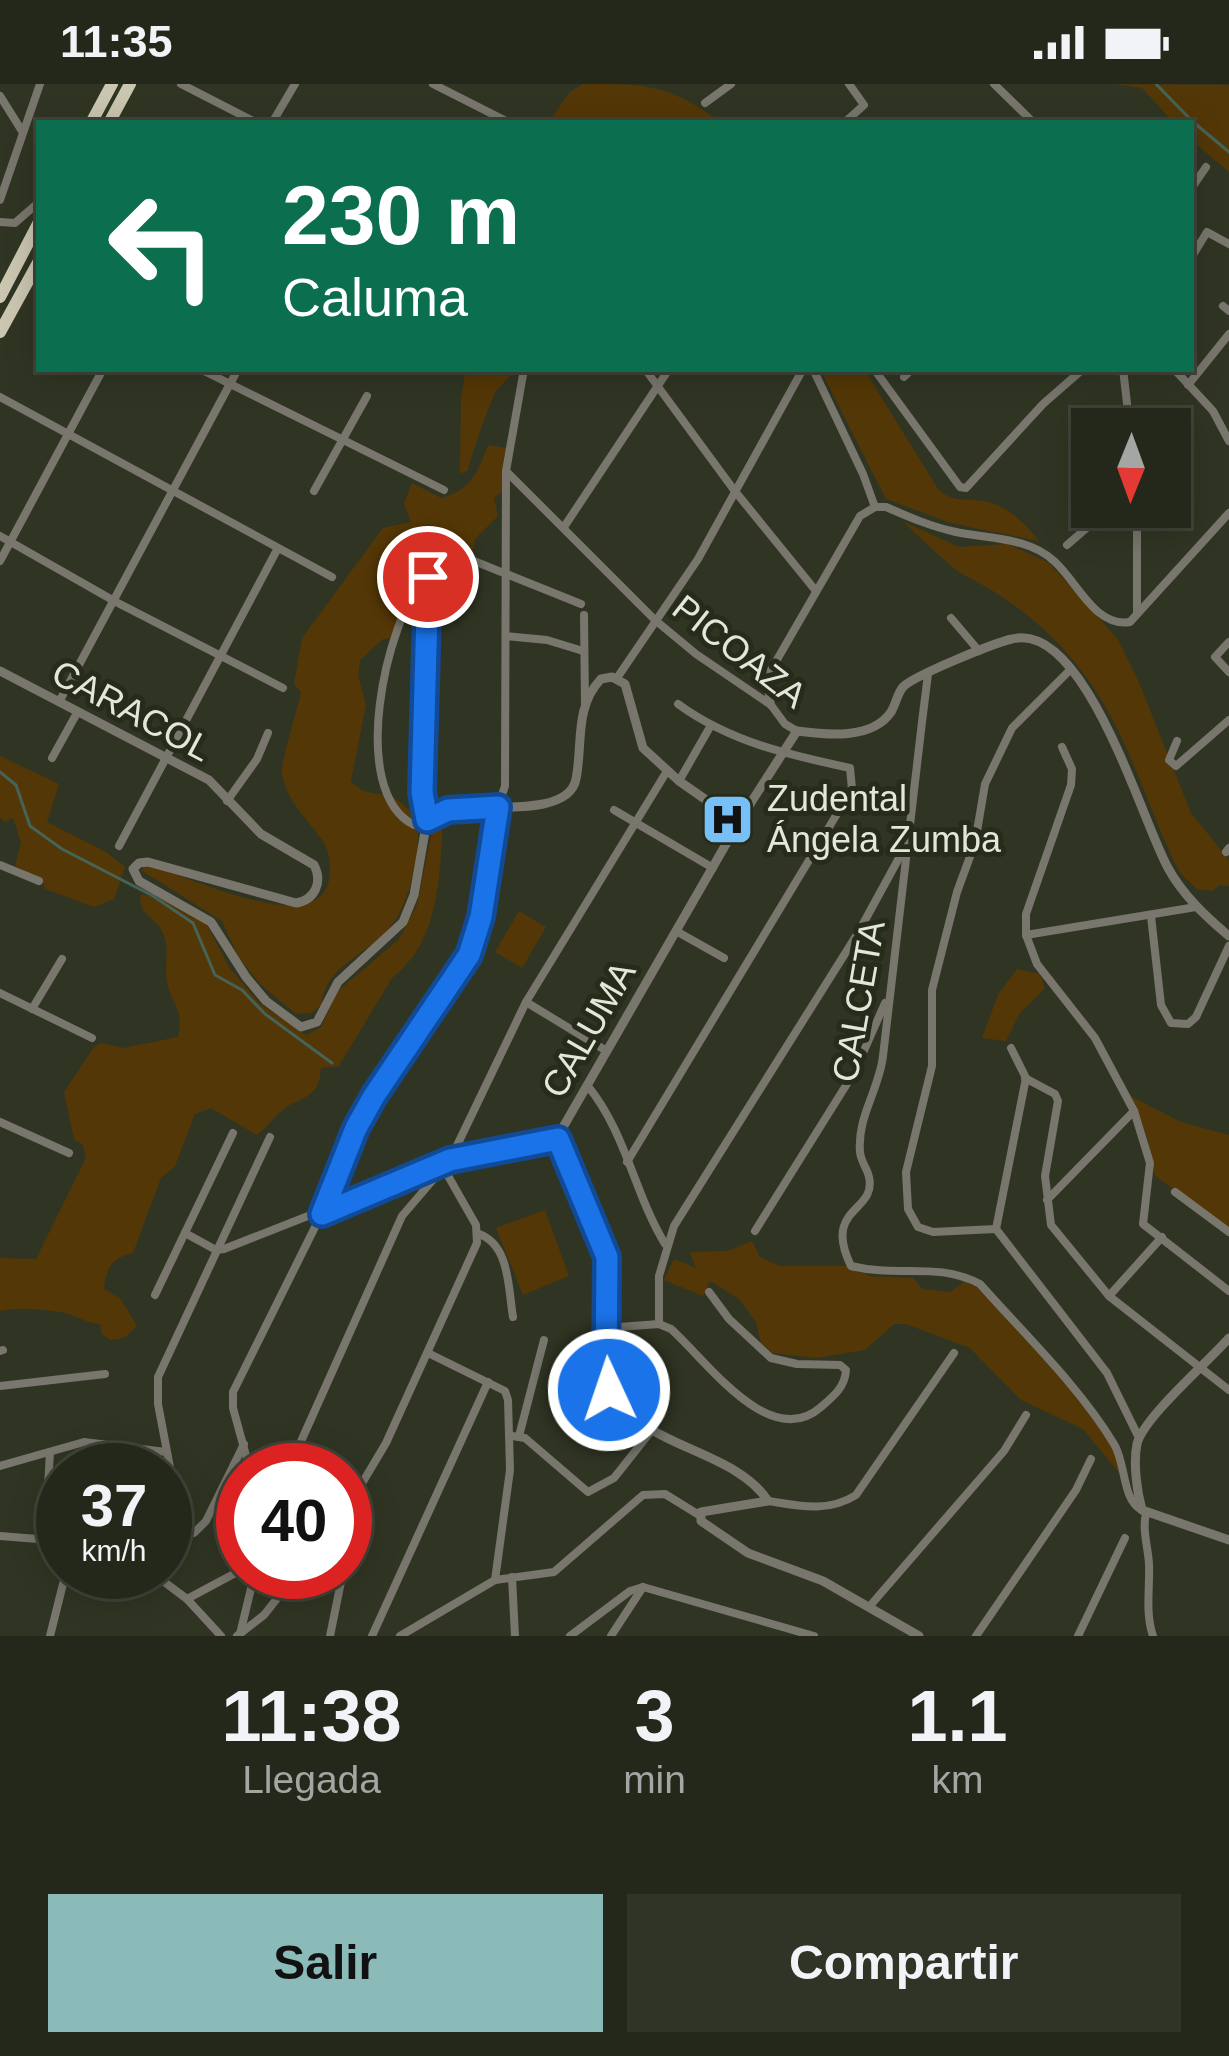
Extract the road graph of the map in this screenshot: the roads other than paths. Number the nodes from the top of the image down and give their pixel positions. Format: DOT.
graph roads {
  1 [pos="40,84"];
  2 [pos="112,84"];
  3 [pos="130,84"];
  4 [pos="181,84"];
  5 [pos="295,84"];
  6 [pos="435,84"];
  7 [pos="731,84"];
  8 [pos="849,84"];
  9 [pos="994,84"];
  10 [pos="0,96"];
  11 [pos="705,103"];
  12 [pos="235,118"];
  13 [pos="93,120"];
  14 [pos="111,120"];
  15 [pos="274,120"];
  16 [pos="504,120"];
  17 [pos="847,120"];
  18 [pos="1031,120"];
  19 [pos="23,133"];
  20 [pos="1206,166"];
  21 [pos="1194,184"];
  22 [pos="0,200"];
  23 [pos="36,205"];
  24 [pos="0,222"];
  25 [pos="36,228"];
  26 [pos="1229,244"];
  27 [pos="1194,252"];
  28 [pos="36,266"];
  29 [pos="1,293"];
  30 [pos="0,332"];
  31 [pos="1229,334"];
  32 [pos="101,372"];
  33 [pos="206,372"];
  34 [pos="236,372"];
  35 [pos="523,372"];
  36 [pos="647,372"];
  37 [pos="667,372"];
  38 [pos="801,372"];
  39 [pos="814,372"];
  40 [pos="876,372"];
  41 [pos="1080,372"];
  42 [pos="1123,372"];
  43 [pos="1176,372"];
  44 [pos="230,385"];
  45 [pos="1188,386"];
  46 [pos="659,388"];
  47 [pos="367,396"];
  48 [pos="0,397"];
  49 [pos="1128,408"];
  50 [pos="66,435"];
  51 [pos="1229,441"];
  52 [pos="341,442"];
  53 [pos="506,471"];
  54 [pos="444,490"];
  55 [pos="734,490"];
  56 [pos="314,491"];
  57 [pos="174,494"];
  58 [pos="874,507"];
  59 [pos="1229,513"];
  60 [pos="564,527"];
  61 [pos="1087,528"];
  62 [pos="1137,528"];
  63 [pos="0,536"];
  64 [pos="11,542"];
  65 [pos="1067,545"];
  66 [pos="278,548"];
  67 [pos="474,561"];
  68 [pos="0,562"];
  69 [pos="504,573"];
  70 [pos="332,577"];
  71 [pos="817,592"];
  72 [pos="116,602"];
  73 [pos="1137,615"];
  74 [pos="951,618"];
  75 [pos="656,620"];
  76 [pos="506,636"];
  77 [pos="1229,642"];
  78 [pos="584,651"];
  79 [pos="979,651"];
  80 [pos="221,656"];
  81 [pos="0,670"];
  82 [pos="1070,670"];
  83 [pos="1229,672"];
  84 [pos="928,674"];
  85 [pos="617,678"];
  86 [pos="283,688"];
  87 [pos="58,704"];
  88 [pos="678,704"];
  89 [pos="772,705"];
  90 [pos="585,707"];
  91 [pos="77,713"];
  92 [pos="1229,721"];
  93 [pos="710,727"];
  94 [pos="797,731"];
  95 [pos="268,734"];
  96 [pos="1177,741"];
  97 [pos="1062,747"];
  98 [pos="782,753"];
  99 [pos="52,758"];
  100 [pos="167,758"];
  101 [pos="667,771"];
  102 [pos="679,781"];
  103 [pos="227,801"];
  104 [pos="498,807"];
  105 [pos="614,810"];
  106 [pos="741,818"];
  107 [pos="427,820"];
  108 [pos="636,823"];
  109 [pos="908,842"];
  110 [pos="119,846"];
  111 [pos="0,865"];
  112 [pos="713,868"];
  113 [pos="39,881"];
  114 [pos="1196,907"];
  115 [pos="1151,916"];
  116 [pos="676,931"];
  117 [pos="1026,935"];
  118 [pos="1229,936"];
  119 [pos="1229,946"];
  120 [pos="724,958"];
  121 [pos="62,959"];
  122 [pos="891,984"];
  123 [pos="0,993"];
  124 [pos="526,1002"];
  125 [pos="32,1009"];
  126 [pos="92,1038"];
  127 [pos="1011,1048"];
  128 [pos="604,1050"];
  129 [pos="1024,1078"];
  130 [pos="586,1085"];
  131 [pos="1134,1111"];
  132 [pos="0,1123"];
  133 [pos="233,1133"];
  134 [pos="270,1137"];
  135 [pos="558,1139"];
  136 [pos="69,1154"];
  137 [pos="627,1162"];
  138 [pos="446,1163"];
  139 [pos="1175,1192"];
  140 [pos="1046,1202"];
  141 [pos="322,1214"];
  142 [pos="996,1229"];
  143 [pos="755,1231"];
  144 [pos="1229,1232"];
  145 [pos="185,1233"];
  146 [pos="479,1234"];
  147 [pos="1162,1238"];
  148 [pos="666,1245"];
  149 [pos="217,1250"];
  150 [pos="1229,1291"];
  151 [pos="709,1292"];
  152 [pos="155,1295"];
  153 [pos="1109,1297"];
  154 [pos="513,1317"];
  155 [pos="659,1324"];
  156 [pos="606,1328"];
  157 [pos="1229,1338"];
  158 [pos="544,1340"];
  159 [pos="955,1353"];
  160 [pos="428,1354"];
  161 [pos="1202,1369"];
  162 [pos="105,1374"];
  163 [pos="488,1382"];
  164 [pos="0,1386"];
  165 [pos="1229,1390"];
  166 [pos="1026,1415"];
  167 [pos="652,1430"];
  168 [pos="516,1436"];
  169 [pos="1139,1438"];
  170 [pos="245,1442"];
  171 [pos="165,1443"];
  172 [pos="300,1443"];
  173 [pos="36,1456"];
  174 [pos="1091,1459"];
  175 [pos="0,1466"];
  176 [pos="372,1467"];
  177 [pos="768,1502"];
  178 [pos="1144,1511"];
  179 [pos="699,1515"];
  180 [pos="192,1534"];
  181 [pos="0,1536"];
  182 [pos="1125,1538"];
  183 [pos="36,1539"];
  184 [pos="1229,1540"];
  185 [pos="512,1577"];
  186 [pos="495,1580"];
  187 [pos="643,1587"];
  188 [pos="59,1599"];
  189 [pos="187,1599"];
  190 [pos="248,1599"];
  191 [pos="277,1599"];
  192 [pos="338,1599"];
  193 [pos="868,1608"];
  194 [pos="765,1620"];
  195 [pos="238,1635"];
  196 [pos="50,1636"];
  197 [pos="221,1636"];
  198 [pos="330,1636"];
  199 [pos="372,1636"];
  200 [pos="400,1636"];
  201 [pos="515,1636"];
  202 [pos="570,1636"];
  203 [pos="610,1636"];
  204 [pos="759,1636"];
  205 [pos="814,1636"];
  206 [pos="919,1636"];
  207 [pos="976,1636"];
  208 [pos="1078,1636"];
  209 [pos="1153,1636"];
  1 -- 19 [label="street"];
  2 -- 13 [label="highway"];
  3 -- 14 [label="highway"];
  4 -- 12 [label="street"];
  5 -- 15 [label="street"];
  6 -- 16 [label="street"];
  7 -- 11 [label="street"];
  8 -- 17 [label="street"];
  9 -- 18 [label="street"];
  10 -- 19 [label="street"];
  19 -- 22 [label="street"];
  20 -- 21 [label="street"];
  23 -- 24 [label="street"];
  25 -- 29 [label="highway"];
  26 -- 27 [label="street"];
  28 -- 30 [label="highway"];
  31 -- 45 [label="street"];
  32 -- 50 [label="street"];
  33 -- 44 [label="street"];
  34 -- 44 [label="street"];
  35 -- 53 [label="street"];
  36 -- 46 [label="street"];
  37 -- 46 [label="street"];
  38 -- 55 [label="street"];
  39 -- 58 [label="street"];
  40 -- 41 [label="street"];
  42 -- 49 [label="street"];
  43 -- 45 [label="street"];
  44 -- 52 [label="street"];
  44 -- 57 [label="street"];
  45 -- 51 [label="street"];
  46 -- 55 [label="street"];
  46 -- 60 [label="street"];
  47 -- 52 [label="street"];
  48 -- 50 [label="street"];
  50 -- 57 [label="street"];
  50 -- 64 [label="street"];
  52 -- 54 [label="street"];
  52 -- 56 [label="street"];
  53 -- 60 [label="street, PICOAZA"];
  53 -- 69 [label="street"];
  55 -- 71 [label="street"];
  55 -- 75 [label="street"];
  57 -- 66 [label="street"];
  57 -- 72 [label="street"];
  58 -- 71 [label="street"];
  58 -- 73 [label="street"];
  59 -- 73 [label="street"];
  60 -- 75 [label="street, PICOAZA"];
  61 -- 65 [label="street"];
  62 -- 73 [label="street"];
  63 -- 64 [label="street"];
  64 -- 68 [label="street"];
  64 -- 72 [label="street"];
  66 -- 70 [label="street"];
  66 -- 80 [label="street"];
  67 -- 69 [label="street"];
  69 -- 76 [label="street"];
  69 -- 78 [label="street"];
  71 -- 89 [label="street"];
  72 -- 80 [label="street"];
  72 -- 87 [label="street"];
  74 -- 79 [label="street"];
  75 -- 85 [label="street"];
  75 -- 89 [label="street, PICOAZA"];
  76 -- 78 [label="street"];
  76 -- 104 [label="street"];
  77 -- 83 [label="street"];
  78 -- 90 [label="street"];
  79 -- 82 [label="street, PICOAZA"];
  79 -- 84 [label="street, PICOAZA"];
  80 -- 86 [label="street"];
  80 -- 100 [label="street"];
  81 -- 87 [label="street, CARACOL"];
  82 -- 114 [label="street, PICOAZA"];
  82 -- 142 [label="street"];
  84 -- 94 [label="street, PICOAZA"];
  84 -- 109 [label="street, CALCETA"];
  85 -- 90 [label="street"];
  85 -- 101 [label="street"];
  87 -- 91 [label="street, CARACOL"];
  88 -- 93 [label="street"];
  89 -- 94 [label="street, PICOAZA"];
  90 -- 104 [label="street"];
  91 -- 99 [label="street"];
  91 -- 100 [label="street, CARACOL"];
  92 -- 96 [label="street"];
  93 -- 98 [label="street"];
  93 -- 102 [label="street"];
  94 -- 98 [label="street, CALUMA"];
  95 -- 103 [label="street"];
  97 -- 117 [label="street"];
  98 -- 106 [label="street, CALUMA"];
  98 -- 137 [label="street"];
  100 -- 103 [label="street, CARACOL"];
  100 -- 110 [label="street"];
  101 -- 102 [label="street"];
  101 -- 108 [label="street"];
  102 -- 106 [label="street"];
  103 -- 107 [label="street, CARACOL"];
  104 -- 107 [label="street"];
  104 -- 141 [label="street"];
  105 -- 108 [label="street"];
  106 -- 112 [label="street, CALUMA"];
  107 -- 107 [label="street"];
  108 -- 112 [label="street"];
  108 -- 124 [label="street"];
  109 -- 122 [label="street, CALCETA"];
  109 -- 148 [label="street"];
  111 -- 113 [label="street"];
  112 -- 116 [label="street, CALUMA"];
  114 -- 115 [label="street"];
  114 -- 118 [label="street, PICOAZA"];
  115 -- 117 [label="street"];
  115 -- 119 [label="street"];
  116 -- 120 [label="street"];
  116 -- 128 [label="street, CALUMA"];
  117 -- 131 [label="street"];
  121 -- 125 [label="street"];
  122 -- 143 [label="street"];
  122 -- 178 [label="street, CALCETA"];
  123 -- 125 [label="street"];
  124 -- 128 [label="street"];
  124 -- 138 [label="street"];
  125 -- 126 [label="street"];
  127 -- 129 [label="street"];
  128 -- 130 [label="street, CALUMA"];
  129 -- 140 [label="street"];
  129 -- 142 [label="street"];
  130 -- 135 [label="street, CALUMA"];
  130 -- 137 [label="street"];
  131 -- 140 [label="street"];
  131 -- 147 [label="street"];
  132 -- 136 [label="street"];
  133 -- 145 [label="street"];
  134 -- 149 [label="street"];
  135 -- 138 [label="street, CALUMA"];
  135 -- 156 [label="street"];
  137 -- 148 [label="street"];
  138 -- 141 [label="street, CALUMA"];
  138 -- 146 [label="street"];
  138 -- 172 [label="street"];
  139 -- 144 [label="street"];
  140 -- 153 [label="street"];
  141 -- 149 [label="street, CALUMA"];
  141 -- 170 [label="street"];
  142 -- 169 [label="street"];
  145 -- 149 [label="street"];
  145 -- 152 [label="street"];
  146 -- 154 [label="street"];
  146 -- 160 [label="street"];
  147 -- 150 [label="street"];
  147 -- 153 [label="street"];
  148 -- 155 [label="street"];
  149 -- 171 [label="street"];
  151 -- 155 [label="street"];
  153 -- 161 [label="street"];
  155 -- 156 [label="street"];
  156 -- 167 [label="street"];
  157 -- 161 [label="street"];
  158 -- 168 [label="street"];
  159 -- 177 [label="street"];
  160 -- 163 [label="street"];
  160 -- 176 [label="street"];
  161 -- 165 [label="street"];
  161 -- 169 [label="street"];
  162 -- 164 [label="street"];
  163 -- 168 [label="street"];
  163 -- 199 [label="street"];
  166 -- 193 [label="street"];
  167 -- 168 [label="street"];
  167 -- 177 [label="street"];
  168 -- 186 [label="street"];
  169 -- 178 [label="street"];
  170 -- 180 [label="street"];
  173 -- 175 [label="street"];
  174 -- 207 [label="street"];
  177 -- 179 [label="street"];
  178 -- 184 [label="street"];
  178 -- 209 [label="street, CALCETA"];
  179 -- 185 [label="street"];
  179 -- 193 [label="street"];
  181 -- 183 [label="street"];
  182 -- 208 [label="street"];
  185 -- 186 [label="street"];
  185 -- 201 [label="street"];
  186 -- 200 [label="street"];
  187 -- 194 [label="street"];
  187 -- 202 [label="street"];
  187 -- 203 [label="street"];
  188 -- 196 [label="street"];
  189 -- 197 [label="street"];
  190 -- 195 [label="street"];
  191 -- 195 [label="street"];
  192 -- 198 [label="street"];
  193 -- 206 [label="street"];
  194 -- 204 [label="street"];
  194 -- 205 [label="street"];
}
